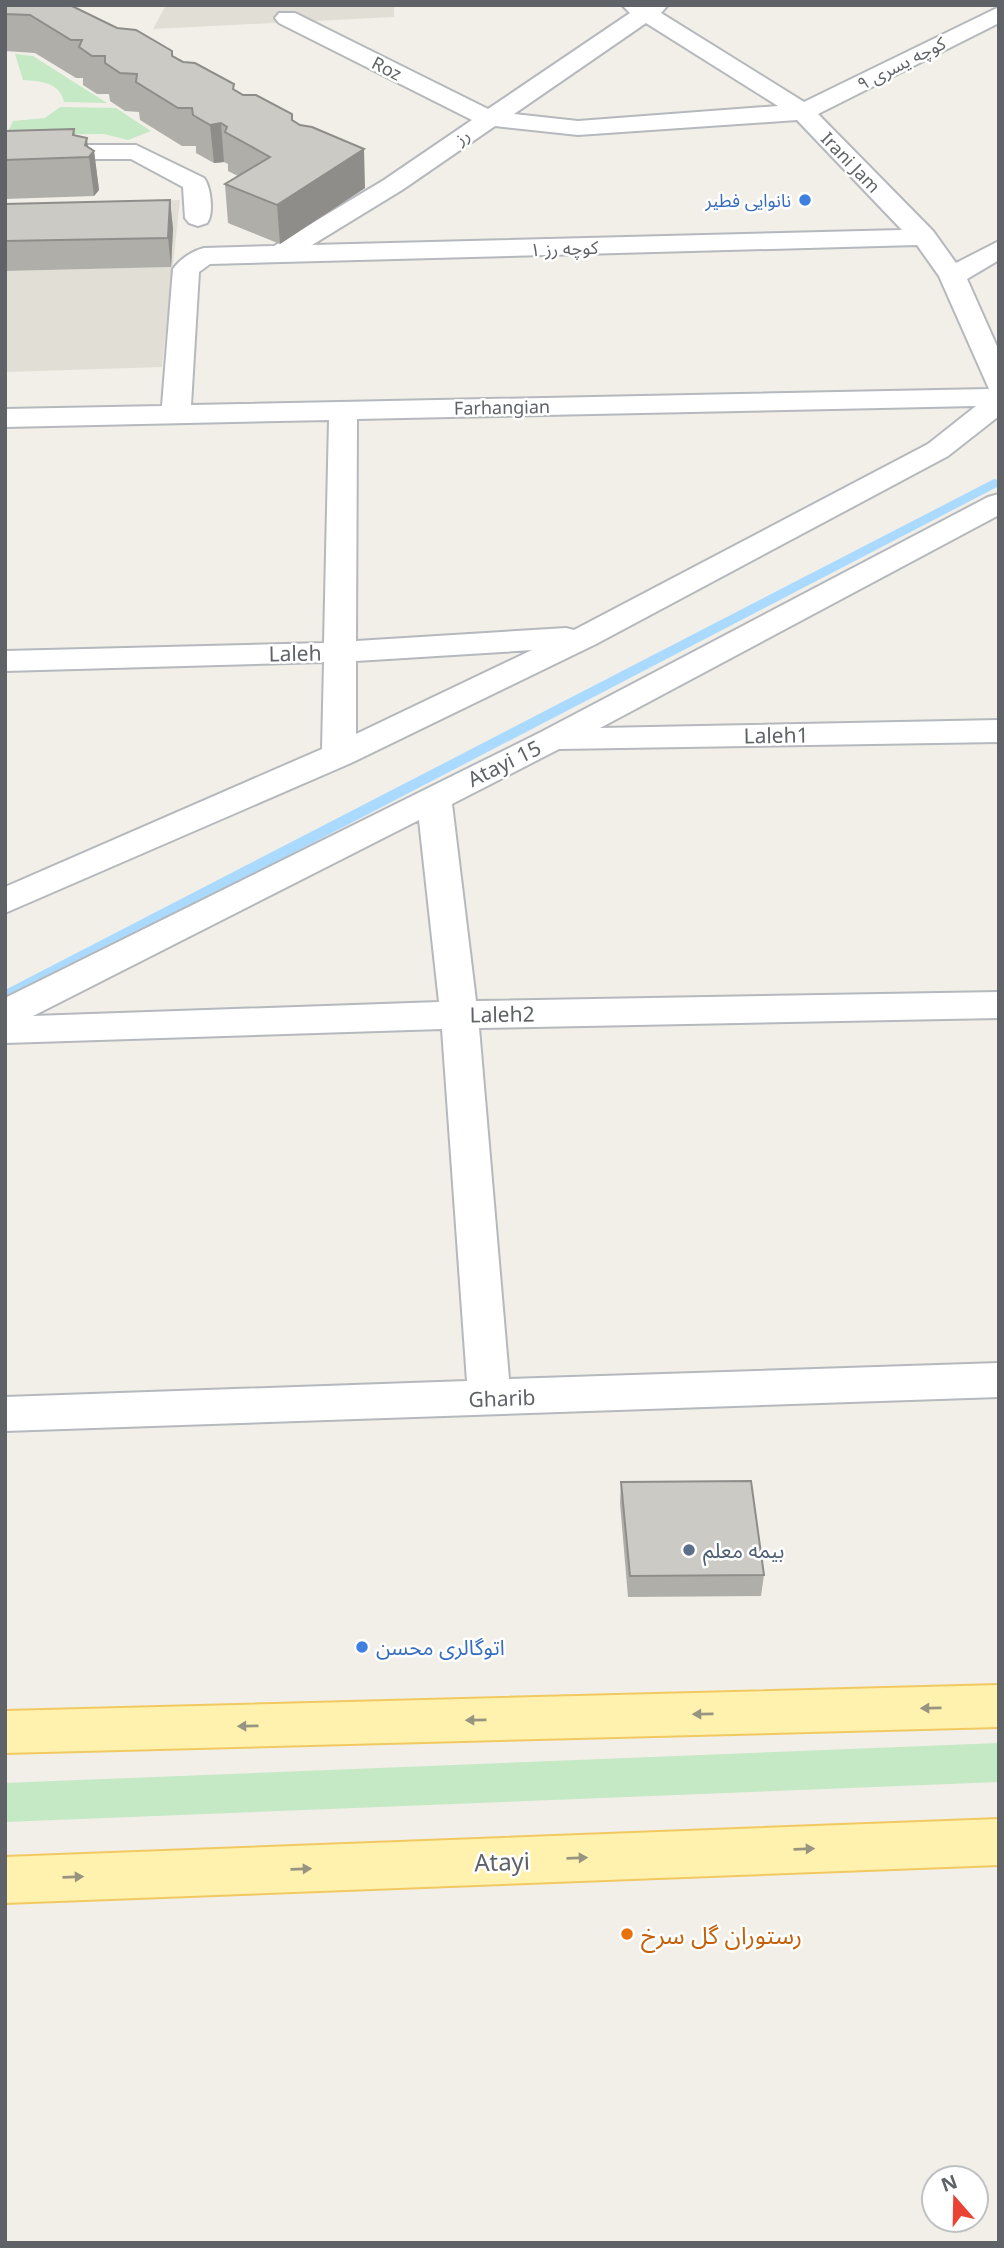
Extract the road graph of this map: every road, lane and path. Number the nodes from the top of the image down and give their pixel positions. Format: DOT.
graph roads {
  1 [pos="646,8"];
  2 [pos="999,15"];
  3 [pos="287,18"];
  4 [pos="803,113"];
  5 [pos="487,118"];
  6 [pos="5,152"];
  7 [pos="369,172"];
  8 [pos="393,185"];
  9 [pos="198,218"];
  10 [pos="924,237"];
  11 [pos="999,249"];
  12 [pos="276,256"];
  13 [pos="952,276"];
  14 [pos="999,383"];
  15 [pos="999,400"];
  16 [pos="343,410"];
  17 [pos="176,414"];
  18 [pos="5,418"];
  19 [pos="999,503"];
  20 [pos="585,637"];
  21 [pos="338,652"];
  22 [pos="5,661"];
  23 [pos="999,731"];
  24 [pos="553,739"];
  25 [pos="339,755"];
  26 [pos="434,798"];
  27 [pos="5,901"];
  28 [pos="999,1005"];
  29 [pos="5,1014"];
  30 [pos="458,1015"];
  31 [pos="5,1030"];
  32 [pos="999,1380"];
  33 [pos="490,1399"];
  34 [pos="5,1414"];
  35 [pos="999,1706"];
  36 [pos="5,1732"];
  37 [pos="999,1842"];
  38 [pos="5,1880"];
  1 -- 4 [label="street, Irani Jam"];
  1 -- 5 [label="street, رز"];
  2 -- 4 [label="street, کوچه یسری ۹"];
  3 -- 5 [label="street, Roz"];
  4 -- 5 [label="street"];
  4 -- 10 [label="street, Irani Jam"];
  5 -- 8 [label="street, رز"];
  6 -- 9 [label="street"];
  7 -- 8 [label="street"];
  8 -- 12 [label="street, رز"];
  10 -- 12 [label="street, کوچه رز ۱"];
  10 -- 13 [label="street, Irani Jam"];
  11 -- 13 [label="street"];
  12 -- 17 [label="street, کوچه رز ۱"];
  13 -- 14 [label="street, Irani Jam"];
  15 -- 16 [label="street, Farhangian"];
  15 -- 20 [label="street"];
  16 -- 17 [label="street, Farhangian"];
  16 -- 21 [label="street"];
  17 -- 18 [label="street, Farhangian"];
  19 -- 24 [label="street, Atayi 15"];
  20 -- 21 [label="street, Laleh"];
  20 -- 25 [label="street"];
  21 -- 22 [label="street, Laleh"];
  21 -- 25 [label="street"];
  23 -- 24 [label="street, Laleh1"];
  24 -- 26 [label="street, Atayi 15"];
  25 -- 27 [label="street"];
  26 -- 29 [label="street, Atayi 15"];
  26 -- 30 [label="street"];
  28 -- 30 [label="street, Laleh2"];
  30 -- 31 [label="street, Laleh2"];
  30 -- 33 [label="street"];
  32 -- 33 [label="street, Gharib"];
  33 -- 34 [label="street, Gharib"];
  35 -- 36 [label="main road, one-way"];
  38 -- 37 [label="main road, Atayi, one-way"];
}
